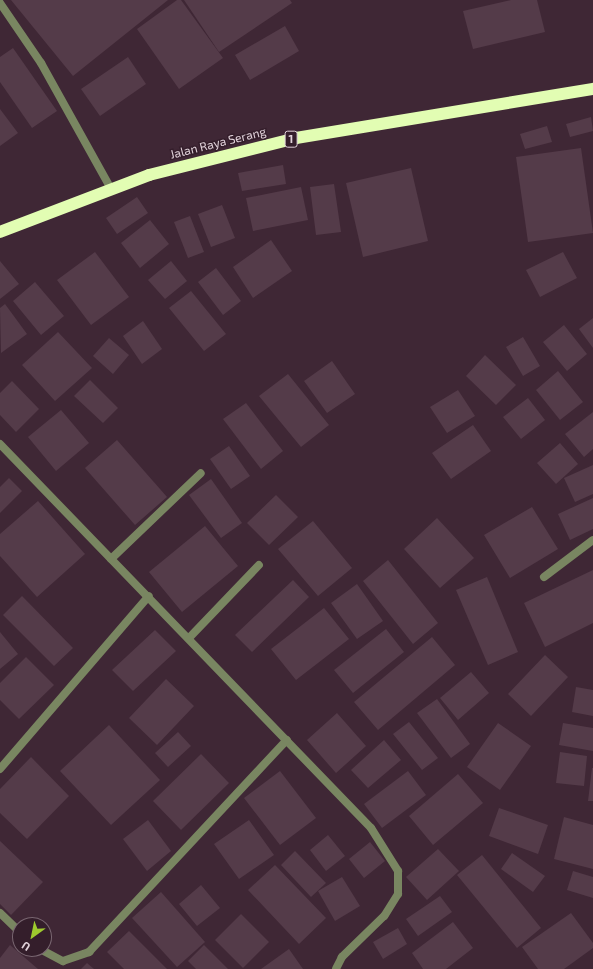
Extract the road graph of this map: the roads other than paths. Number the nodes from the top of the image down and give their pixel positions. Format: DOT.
graph roads {
  1 [pos="0,3"];
  2 [pos="593,89"];
  3 [pos="112,190"];
  4 [pos="0,232"];
  5 [pos="0,444"];
  6 [pos="201,473"];
  7 [pos="593,540"];
  8 [pos="111,559"];
  9 [pos="259,565"];
  10 [pos="544,578"];
  11 [pos="149,596"];
  12 [pos="189,638"];
  13 [pos="288,740"];
  14 [pos="0,769"];
  15 [pos="0,913"];
  16 [pos="12,924"];
  17 [pos="52,955"];
  18 [pos="336,969"];
  1 -- 3 [label="street"];
  2 -- 3 [label="highway, Jalan Raya Serang / 1"];
  3 -- 4 [label="highway, Jalan Raya Serang / 1"];
  5 -- 8 [label="street"];
  6 -- 8 [label="street"];
  7 -- 10 [label="street"];
  8 -- 11 [label="street"];
  9 -- 12 [label="street"];
  11 -- 12 [label="street"];
  11 -- 14 [label="street"];
  12 -- 13 [label="street"];
  13 -- 17 [label="street"];
  13 -- 18 [label="street"];
  15 -- 16 [label="street"];
}
